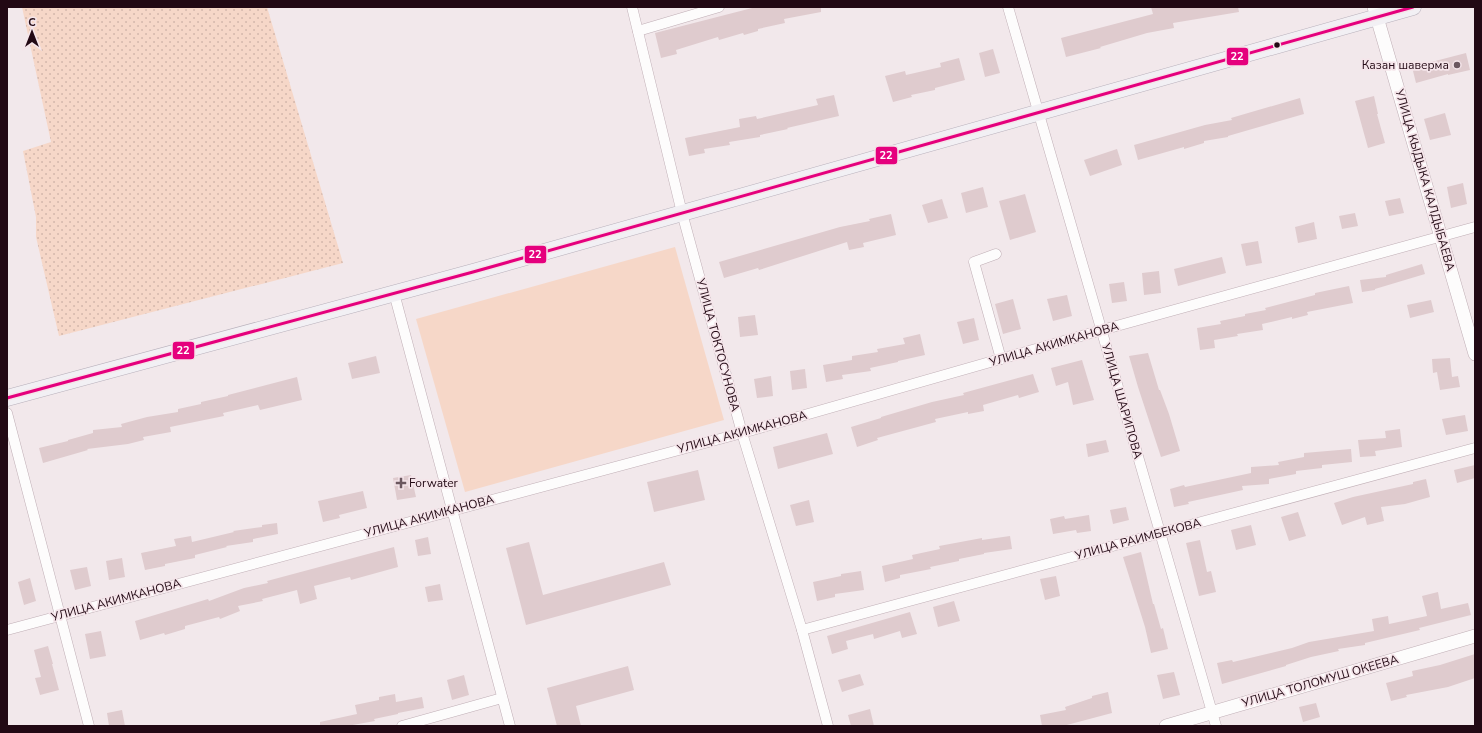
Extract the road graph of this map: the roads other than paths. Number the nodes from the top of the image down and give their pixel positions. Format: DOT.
graph roads {
  1 [pos="632,7"];
  2 [pos="719,7"];
  3 [pos="1008,7"];
  4 [pos="1413,7"];
  5 [pos="1375,12"];
  6 [pos="638,31"];
  7 [pos="1039,112"];
  8 [pos="682,213"];
  9 [pos="1475,227"];
  10 [pos="1441,236"];
  11 [pos="996,254"];
  12 [pos="394,293"];
  13 [pos="1102,330"];
  14 [pos="1475,354"];
  15 [pos="1001,359"];
  16 [pos="7,398"];
  17 [pos="7,413"];
  18 [pos="742,433"];
  19 [pos="1475,448"];
  20 [pos="452,510"];
  21 [pos="1160,533"];
  22 [pos="60,615"];
  23 [pos="7,630"];
  24 [pos="802,630"];
  25 [pos="1475,636"];
  26 [pos="502,698"];
  27 [pos="1212,712"];
  28 [pos="89,726"];
  29 [pos="402,726"];
  30 [pos="510,726"];
  31 [pos="828,726"];
  32 [pos="1166,726"];
  33 [pos="1216,726"];
  1 -- 6 [label="street, УЛИЦА ТОКТОСУНОВА"];
  2 -- 6 [label="street"];
  3 -- 7 [label="street, УЛИЦА ШАРИПОВА"];
  4 -- 5 [label="main road"];
  5 -- 7 [label="main road"];
  5 -- 10 [label="street, УЛИЦА КЫДЫКА КАЛДЫБАЕВА"];
  6 -- 8 [label="street, УЛИЦА ТОКТОСУНОВА"];
  7 -- 8 [label="main road"];
  7 -- 13 [label="street, УЛИЦА ШАРИПОВА"];
  8 -- 12 [label="main road"];
  8 -- 18 [label="street, УЛИЦА ТОКТОСУНОВА"];
  9 -- 10 [label="street, УЛИЦА АКИМКАНОВА"];
  10 -- 13 [label="street, УЛИЦА АКИМКАНОВА"];
  10 -- 14 [label="street, УЛИЦА КЫДЫКА КАЛДЫБАЕВА"];
  11 -- 15 [label="street"];
  12 -- 16 [label="main road"];
  12 -- 20 [label="street"];
  13 -- 15 [label="street, УЛИЦА АКИМКАНОВА"];
  13 -- 21 [label="street, УЛИЦА ШАРИПОВА"];
  15 -- 18 [label="street, УЛИЦА АКИМКАНОВА"];
  17 -- 22 [label="street"];
  18 -- 20 [label="street, УЛИЦА АКИМКАНОВА"];
  18 -- 24 [label="street, УЛИЦА ТОКТОСУНОВА"];
  19 -- 21 [label="street, УЛИЦА РАИМБЕКОВА"];
  20 -- 22 [label="street, УЛИЦА АКИМКАНОВА"];
  20 -- 26 [label="street"];
  21 -- 24 [label="street, УЛИЦА РАИМБЕКОВА"];
  21 -- 27 [label="street, УЛИЦА ШАРИПОВА"];
  22 -- 23 [label="street, УЛИЦА АКИМКАНОВА"];
  22 -- 28 [label="street"];
  24 -- 31 [label="street, УЛИЦА ТОКТОСУНОВА"];
  25 -- 27 [label="street, УЛИЦА ТОЛОМУШ ОКЕЕВА"];
  26 -- 29 [label="street"];
  26 -- 30 [label="street"];
  27 -- 32 [label="street, УЛИЦА ТОЛОМУШ ОКЕЕВА"];
  27 -- 33 [label="street, УЛИЦА ШАРИПОВА"];
}
